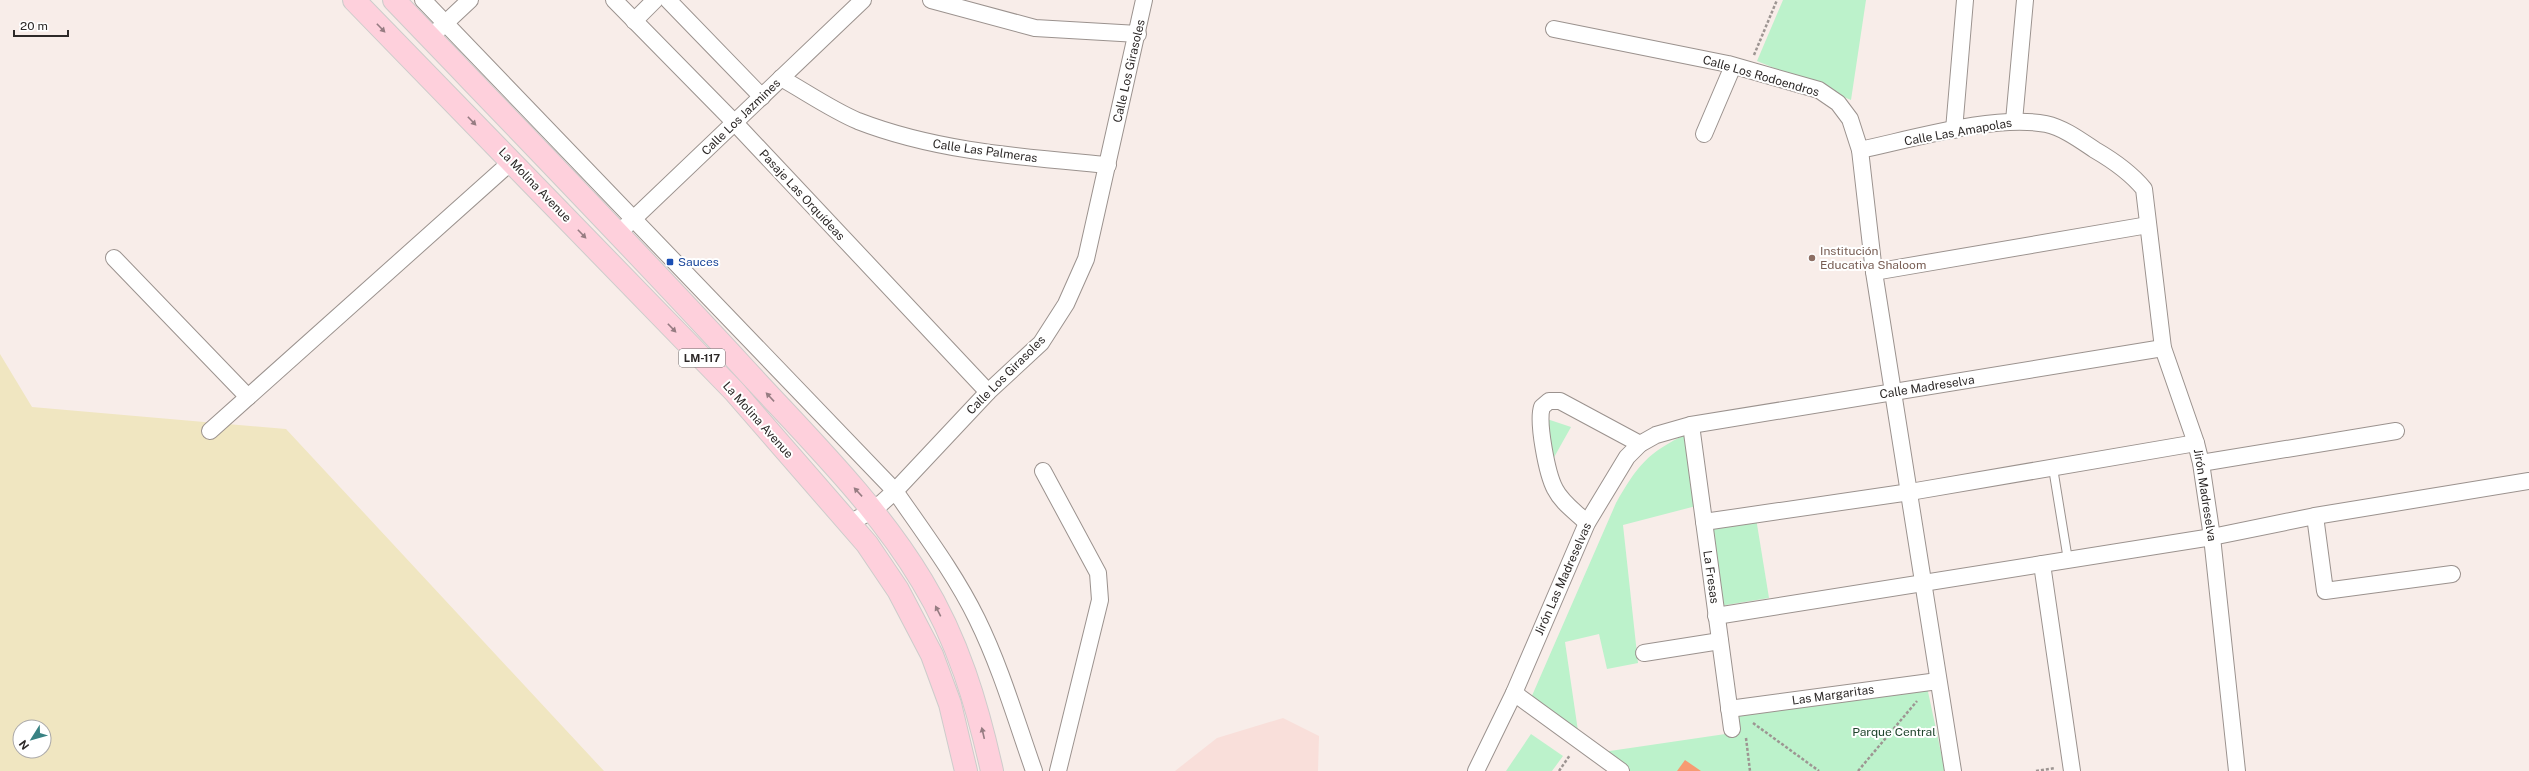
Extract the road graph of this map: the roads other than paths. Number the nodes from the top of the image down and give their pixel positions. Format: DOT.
graph roads {
  1 [pos="354,0"];
  2 [pos="394,0"];
  3 [pos="423,0"];
  4 [pos="470,0"];
  5 [pos="614,0"];
  6 [pos="655,0"];
  7 [pos="668,0"];
  8 [pos="863,0"];
  9 [pos="931,0"];
  10 [pos="1144,0"];
  11 [pos="1966,0"];
  12 [pos="2025,0"];
  13 [pos="634,21"];
  14 [pos="1554,29"];
  15 [pos="437,30"];
  16 [pos="1138,34"];
  17 [pos="1741,68"];
  18 [pos="781,78"];
  19 [pos="762,97"];
  20 [pos="2014,121"];
  21 [pos="734,123"];
  22 [pos="1954,130"];
  23 [pos="1704,134"];
  24 [pos="1860,150"];
  25 [pos="511,162"];
  26 [pos="1108,165"];
  27 [pos="2148,225"];
  28 [pos="626,226"];
  29 [pos="114,258"];
  30 [pos="1874,272"];
  31 [pos="2163,348"];
  32 [pos="988,392"];
  33 [pos="1894,392"];
  34 [pos="248,397"];
  35 [pos="1690,425"];
  36 [pos="210,431"];
  37 [pos="2396,431"];
  38 [pos="2196,443"];
  39 [pos="1640,444"];
  40 [pos="2201,463"];
  41 [pos="2053,468"];
  42 [pos="1043,471"];
  43 [pos="2529,481"];
  44 [pos="896,491"];
  45 [pos="1910,492"];
  46 [pos="874,510"];
  47 [pos="2315,516"];
  48 [pos="1704,522"];
  49 [pos="849,523"];
  50 [pos="1587,523"];
  51 [pos="2212,537"];
  52 [pos="2068,560"];
  53 [pos="2042,564"];
  54 [pos="2452,574"];
  55 [pos="1925,583"];
  56 [pos="1716,616"];
  57 [pos="1720,641"];
  58 [pos="1644,653"];
  59 [pos="1938,681"];
  60 [pos="1514,693"];
  61 [pos="1729,709"];
  62 [pos="1739,732"];
  63 [pos="966,771"];
  64 [pos="992,771"];
  65 [pos="1034,771"];
  66 [pos="1058,771"];
  67 [pos="1476,771"];
  68 [pos="1621,771"];
  69 [pos="1953,771"];
  70 [pos="2072,771"];
  71 [pos="2237,771"];
  1 -- 25 [label="main road, La Molina Avenue / LM-117, one-way"];
  2 -- 15 [label="main road, La Molina Avenue / LM-117"];
  3 -- 15 [label="street"];
  4 -- 15 [label="street"];
  5 -- 13 [label="street, Pasaje Las Orquídeas"];
  6 -- 13 [label="street"];
  7 -- 19 [label="street"];
  8 -- 18 [label="street, Calle Los Jazmines"];
  9 -- 16 [label="street"];
  10 -- 16 [label="street, Calle Los Girasoles"];
  11 -- 22 [label="street"];
  12 -- 20 [label="street"];
  13 -- 21 [label="street, Pasaje Las Orquídeas"];
  14 -- 17 [label="street, Calle Los Rodoendros"];
  15 -- 28 [label="main road, La Molina Avenue / LM-117"];
  16 -- 26 [label="street, Calle Los Girasoles"];
  17 -- 23 [label="street"];
  17 -- 24 [label="street, Calle Los Rodoendros"];
  18 -- 19 [label="street, Calle Los Jazmines"];
  18 -- 26 [label="street, Calle Las Palmeras"];
  19 -- 21 [label="street, Calle Los Jazmines"];
  20 -- 22 [label="street, Calle Las Amapolas"];
  20 -- 27 [label="street, Calle Las Amapolas"];
  21 -- 28 [label="street, Calle Los Jazmines"];
  21 -- 32 [label="street, Pasaje Las Orquídeas"];
  22 -- 24 [label="street, Calle Las Amapolas"];
  24 -- 30 [label="street, Calle Los Rodoendros"];
  25 -- 34 [label="street"];
  25 -- 49 [label="main road, La Molina Avenue / LM-117, one-way"];
  26 -- 32 [label="street, Calle Los Girasoles"];
  27 -- 30 [label="street"];
  27 -- 31 [label="street, Jirón Madreselva"];
  28 -- 44 [label="street"];
  46 -- 28 [label="main road, La Molina Avenue / LM-117, one-way"];
  29 -- 34 [label="street"];
  30 -- 33 [label="street, Calle Los Rodoendros"];
  31 -- 33 [label="street, Calle Madreselva"];
  31 -- 38 [label="street, Jirón Madreselva"];
  32 -- 44 [label="street, Calle Los Girasoles"];
  33 -- 35 [label="street, Calle Madreselva"];
  33 -- 45 [label="street, Calle Los Rodoendros"];
  34 -- 36 [label="street"];
  35 -- 39 [label="street, Jirón Las Madreselvas"];
  35 -- 48 [label="street, La Fresas"];
  37 -- 40 [label="street"];
  38 -- 40 [label="street, Jirón Madreselva"];
  38 -- 41 [label="street"];
  39 -- 50 [label="street, Jirón Las Madreselvas"];
  39 -- 50 [label="street"];
  40 -- 51 [label="street, Jirón Madreselva"];
  41 -- 45 [label="street"];
  41 -- 52 [label="lane"];
  42 -- 66 [label="street"];
  43 -- 47 [label="street"];
  44 -- 46 [label="street, Calle Los Girasoles"];
  44 -- 65 [label="street"];
  45 -- 48 [label="street"];
  45 -- 55 [label="street, Calle Los Rodoendros"];
  46 -- 49 [label="street, Calle Los Girasoles"];
  64 -- 46 [label="main road, La Molina Avenue / LM-117, one-way"];
  47 -- 51 [label="street"];
  47 -- 54 [label="street"];
  48 -- 56 [label="street, La Fresas"];
  49 -- 63 [label="main road, La Molina Avenue / LM-117"];
  50 -- 60 [label="street, Jirón Las Madreselvas"];
  51 -- 52 [label="street"];
  51 -- 71 [label="street, Jirón Madreselva"];
  52 -- 53 [label="street"];
  53 -- 55 [label="street"];
  53 -- 70 [label="street"];
  55 -- 56 [label="street"];
  55 -- 59 [label="street, Calle Los Rodoendros"];
  56 -- 57 [label="street, La Fresas"];
  57 -- 58 [label="street"];
  57 -- 61 [label="street, La Fresas"];
  59 -- 61 [label="street, Las Margaritas"];
  59 -- 69 [label="street, Calle Los Rodoendros"];
  60 -- 67 [label="street, Jirón Las Madreselvas"];
  60 -- 68 [label="street"];
  61 -- 62 [label="street, La Fresas"];
}
